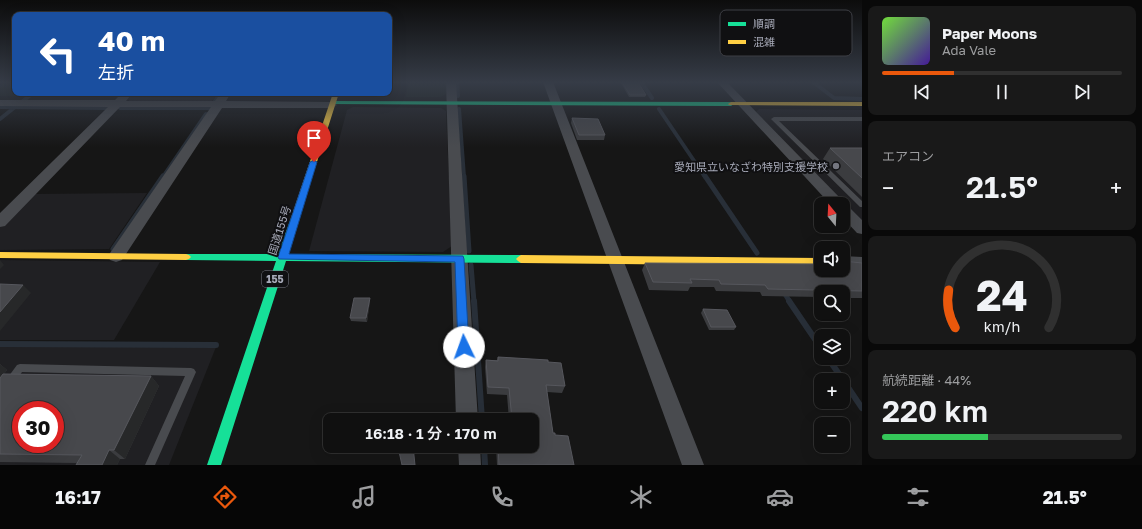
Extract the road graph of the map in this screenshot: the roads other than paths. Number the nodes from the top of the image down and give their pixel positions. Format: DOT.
graph roads {
  1 [pos="452,103"];
  2 [pos="556,103"];
  3 [pos="83,104"];
  4 [pos="118,104"];
  5 [pos="219,104"];
  6 [pos="333,104"];
  7 [pos="369,104"];
  8 [pos="687,104"];
  9 [pos="743,104"];
  10 [pos="862,104"];
  11 [pos="862,119"];
  12 [pos="831,197"];
  13 [pos="862,205"];
  14 [pos="850,216"];
  15 [pos="0,222"];
  16 [pos="862,229"];
  17 [pos="0,255"];
  18 [pos="116,256"];
  19 [pos="283,257"];
  20 [pos="459,259"];
  21 [pos="616,260"];
  22 [pos="814,262"];
  23 [pos="850,262"];
  24 [pos="862,262"];
  25 [pos="0,396"];
  26 [pos="467,413"];
  27 [pos="469,453"];
  28 [pos="150,465"];
  29 [pos="214,465"];
  30 [pos="470,465"];
  31 [pos="693,465"];
  1 -- 20 [label="street"];
  2 -- 21 [label="street"];
  3 -- 4 [label="street"];
  4 -- 5 [label="street"];
  4 -- 15 [label="street"];
  5 -- 6 [label="street"];
  5 -- 18 [label="street"];
  6 -- 7 [label="main road"];
  6 -- 19 [label="main road, 国道155号 / 155"];
  8 -- 9 [label="main road"];
  9 -- 10 [label="main road"];
  9 -- 12 [label="street"];
  11 -- 13 [label="lane"];
  14 -- 16 [label="street"];
  17 -- 18 [label="main road"];
  18 -- 19 [label="main road"];
  19 -- 20 [label="main road"];
  19 -- 29 [label="main road, 国道155号 / 155"];
  20 -- 21 [label="main road"];
  20 -- 26 [label="street"];
  21 -- 22 [label="main road"];
  21 -- 31 [label="street"];
  23 -- 24 [label="street"];
  25 -- 28 [label="lane"];
  27 -- 30 [label="street"];
}
